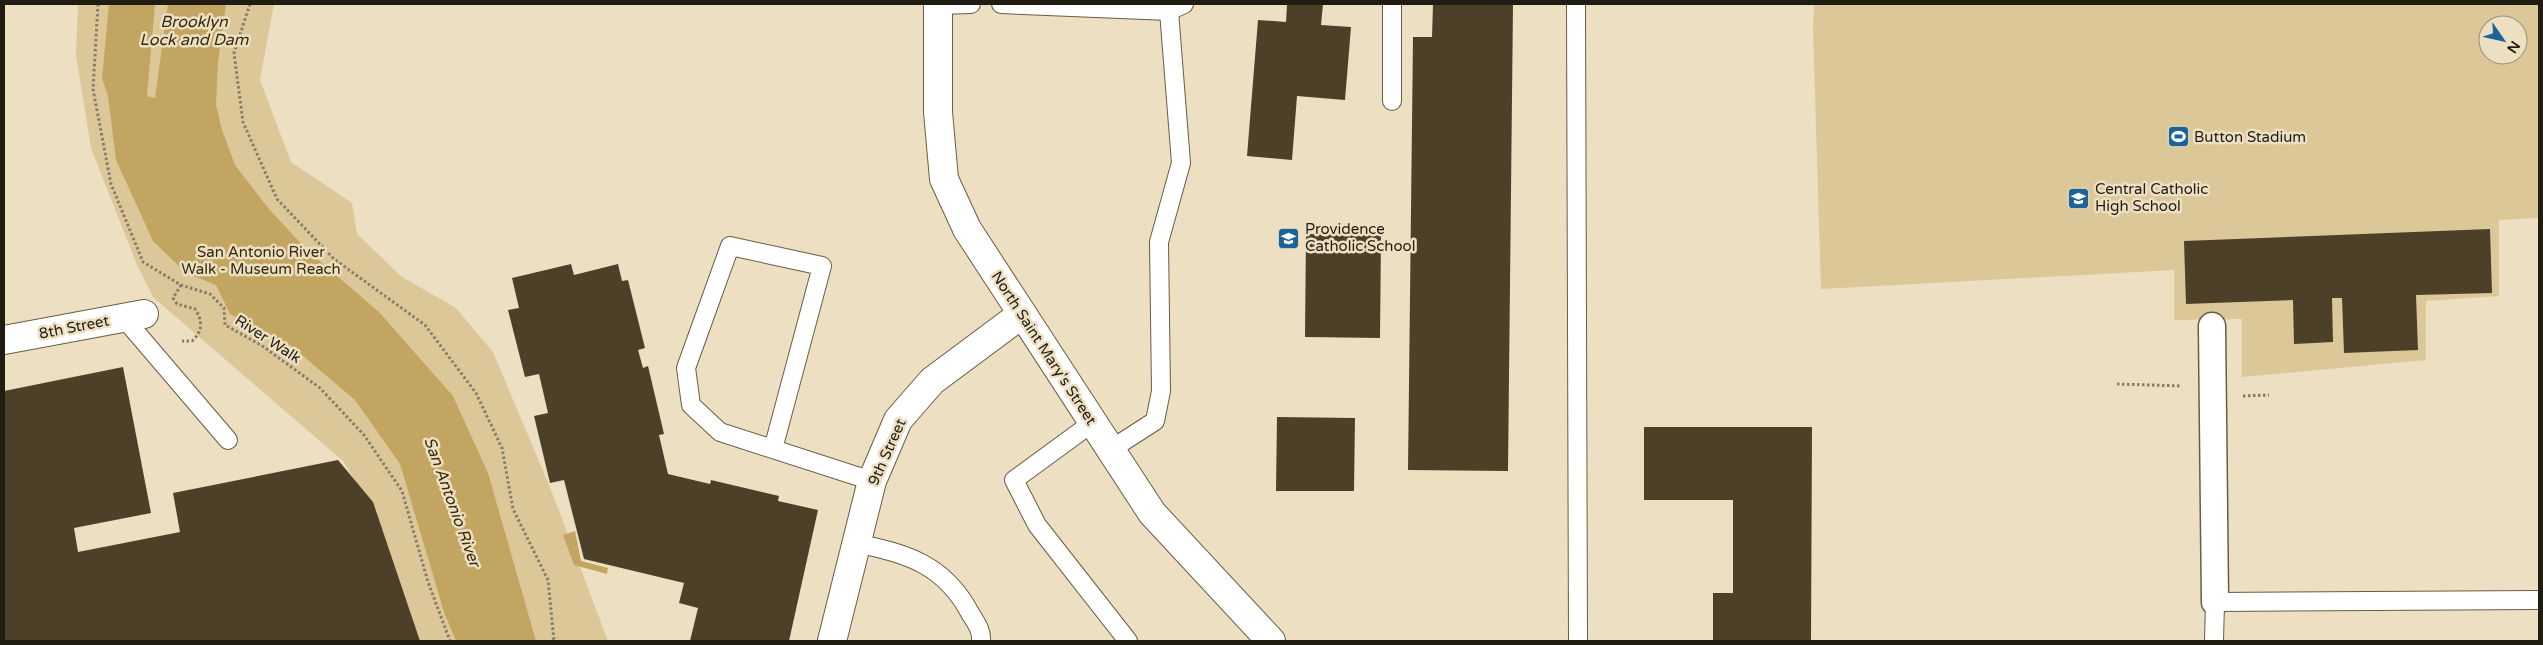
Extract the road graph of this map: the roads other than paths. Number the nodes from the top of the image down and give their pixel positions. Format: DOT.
graph roads {
  1 [pos="938,4"];
  2 [pos="971,4"];
  3 [pos="1001,4"];
  4 [pos="1392,4"];
  5 [pos="1576,4"];
  6 [pos="1177,7"];
  7 [pos="1392,101"];
  8 [pos="1022,314"];
  9 [pos="133,315"];
  10 [pos="2212,326"];
  11 [pos="4,340"];
  12 [pos="1092,423"];
  13 [pos="228,440"];
  14 [pos="773,449"];
  15 [pos="1110,450"];
  16 [pos="872,481"];
  17 [pos="856,543"];
  18 [pos="2539,600"];
  19 [pos="2215,602"];
  20 [pos="832,641"];
  21 [pos="981,641"];
  22 [pos="1128,641"];
  23 [pos="1271,641"];
  24 [pos="1578,641"];
  25 [pos="2214,641"];
  1 -- 2 [label="lane"];
  1 -- 8 [label="street, North Saint Mary's Street"];
  3 -- 6 [label="lane"];
  4 -- 7 [label="lane"];
  5 -- 24 [label="lane"];
  6 -- 15 [label="lane"];
  8 -- 12 [label="street, North Saint Mary's Street"];
  8 -- 16 [label="street, 9th Street"];
  9 -- 11 [label="street, 8th Street"];
  9 -- 13 [label="lane"];
  10 -- 19 [label="street"];
  12 -- 15 [label="street, North Saint Mary's Street"];
  12 -- 22 [label="lane"];
  14 -- 14 [label="lane"];
  14 -- 16 [label="lane"];
  15 -- 23 [label="street, North Saint Mary's Street"];
  16 -- 17 [label="street, 9th Street"];
  17 -- 20 [label="street, 9th Street"];
  17 -- 21 [label="lane"];
  18 -- 19 [label="lane"];
  19 -- 25 [label="lane"];
}
